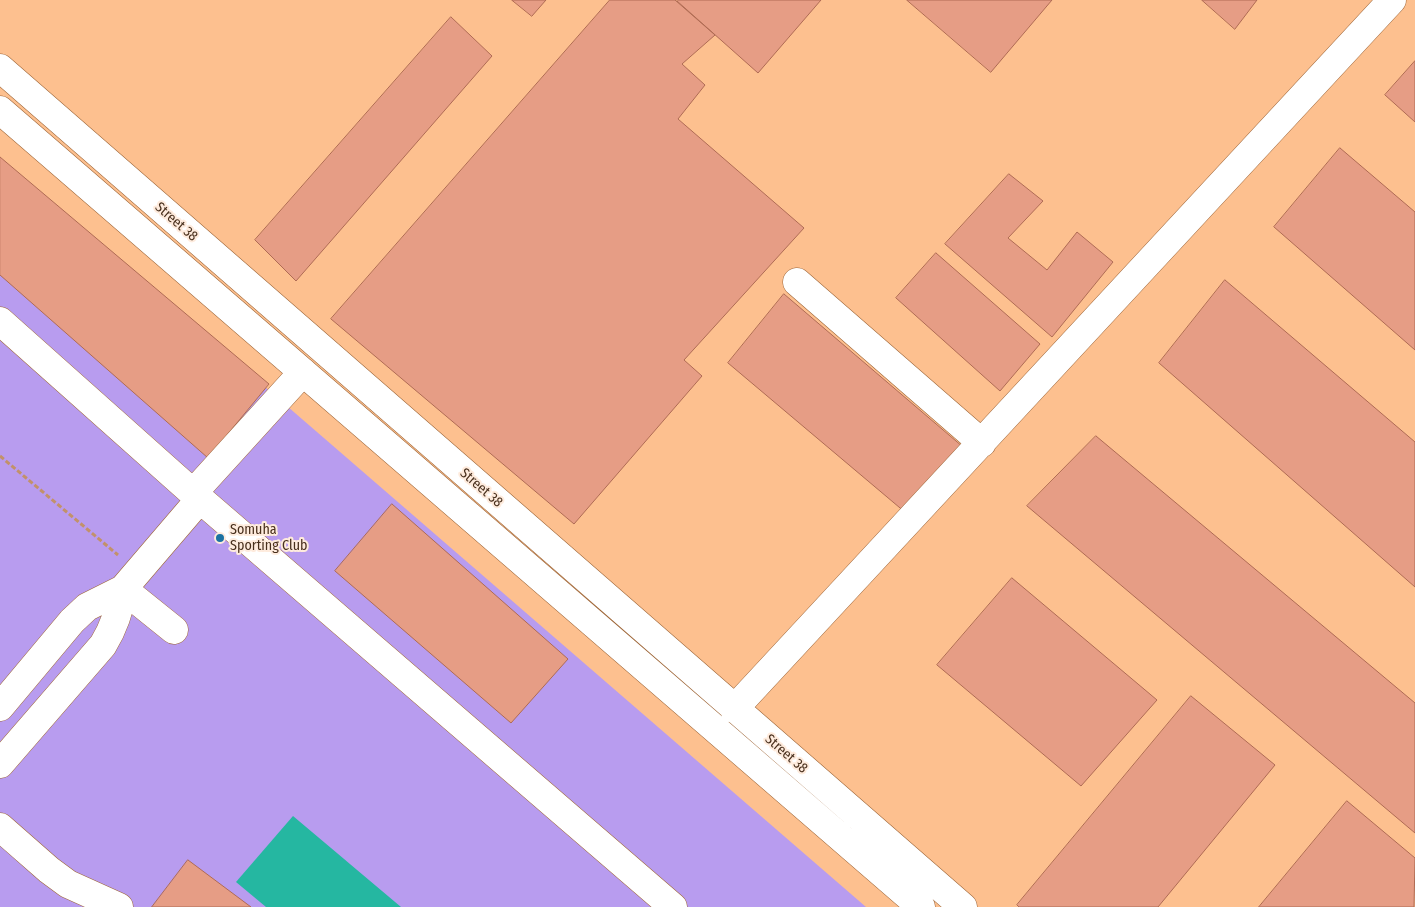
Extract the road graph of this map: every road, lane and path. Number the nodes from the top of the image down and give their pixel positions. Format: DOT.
graph roads {
  1 [pos="1392,0"];
  2 [pos="0,68"];
  3 [pos="0,110"];
  4 [pos="797,282"];
  5 [pos="0,321"];
  6 [pos="303,372"];
  7 [pos="982,443"];
  8 [pos="0,456"];
  9 [pos="196,496"];
  10 [pos="131,580"];
  11 [pos="174,630"];
  12 [pos="0,707"];
  13 [pos="734,709"];
  14 [pos="0,764"];
  15 [pos="0,827"];
  16 [pos="951,903"];
  17 [pos="119,907"];
  18 [pos="673,907"];
  19 [pos="921,907"];
  1 -- 7 [label="street"];
  2 -- 13 [label="street, Street 38"];
  3 -- 6 [label="street, Street 38"];
  4 -- 7 [label="street"];
  5 -- 9 [label="street"];
  6 -- 9 [label="street"];
  6 -- 19 [label="street, Street 38"];
  7 -- 13 [label="street"];
  8 -- 10 [label="path"];
  9 -- 10 [label="street"];
  9 -- 18 [label="street"];
  10 -- 11 [label="street"];
  10 -- 12 [label="street"];
  10 -- 14 [label="street"];
  13 -- 16 [label="street, Street 38"];
  15 -- 17 [label="street"];
}
